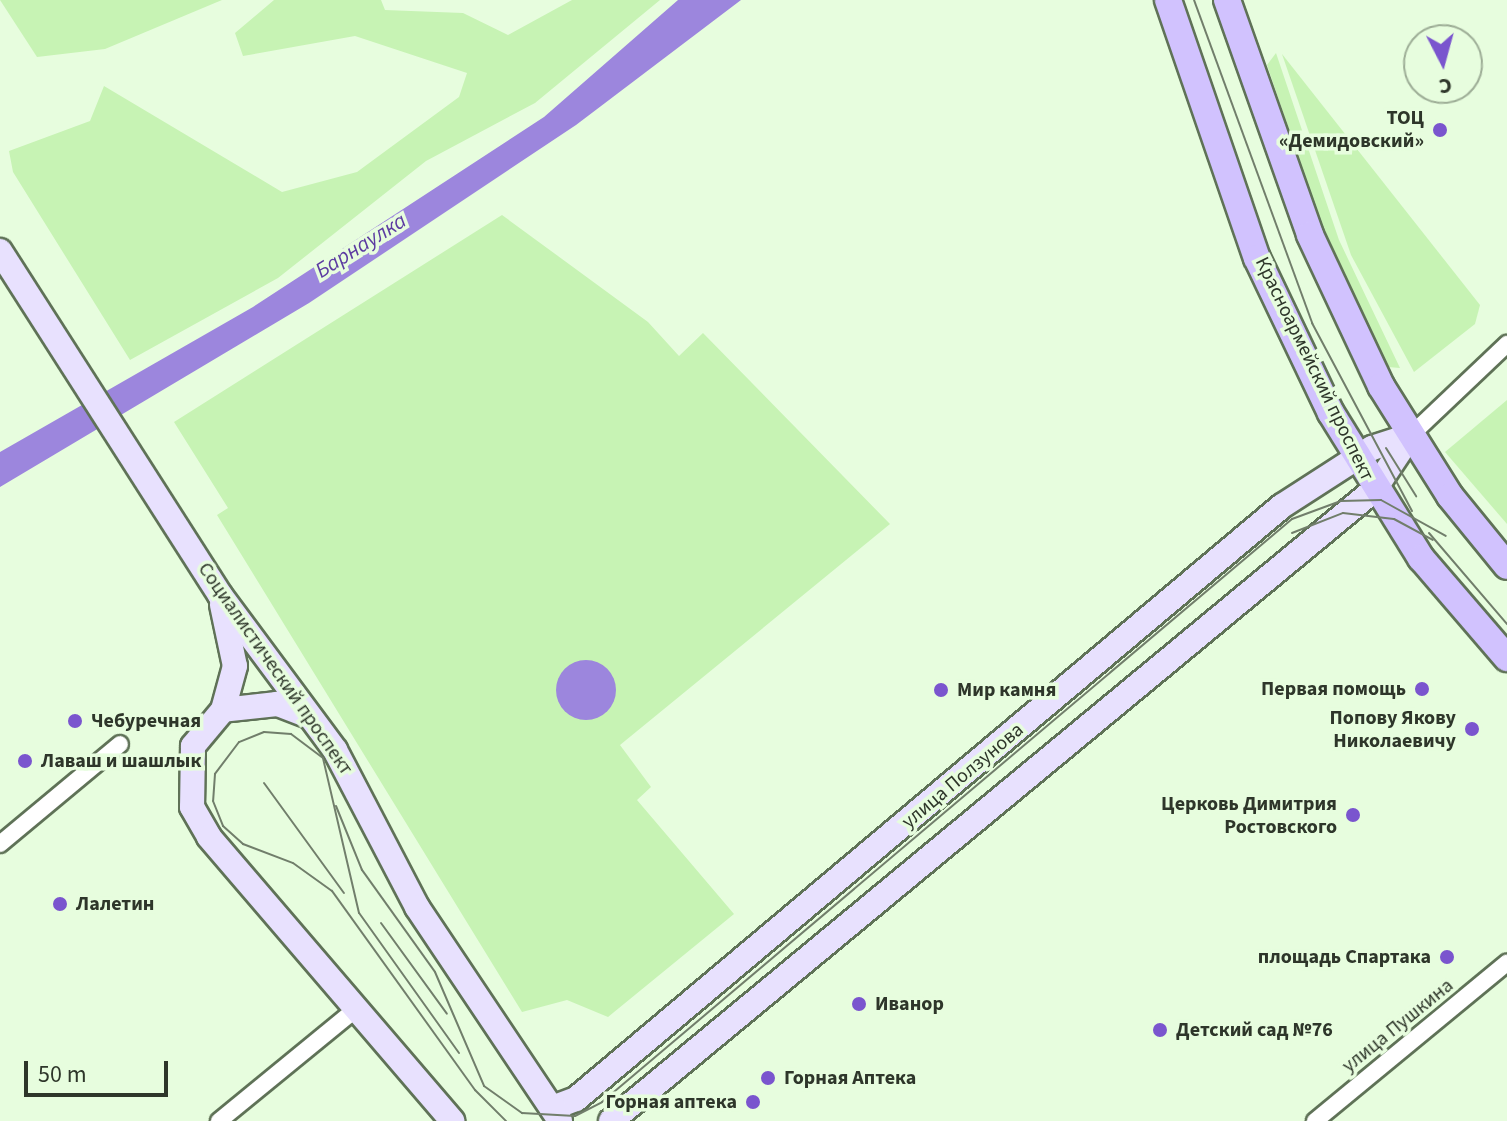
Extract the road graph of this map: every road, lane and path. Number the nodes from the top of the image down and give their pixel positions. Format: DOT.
graph roads {
  1 [pos="1168,0"];
  2 [pos="1227,0"];
  3 [pos="0,251"];
  4 [pos="1507,344"];
  5 [pos="1410,436"];
  6 [pos="1354,458"];
  7 [pos="1374,490"];
  8 [pos="1507,566"];
  9 [pos="220,595"];
  10 [pos="1507,658"];
  11 [pos="223,710"];
  12 [pos="309,716"];
  13 [pos="120,744"];
  14 [pos="0,844"];
  15 [pos="1507,963"];
  16 [pos="357,1008"];
  17 [pos="556,1108"];
  18 [pos="219,1121"];
  19 [pos="452,1121"];
  20 [pos="611,1121"];
  21 [pos="1315,1121"];
  1 -- 6 [label="main road, Красноармейский проспект"];
  2 -- 5 [label="main road"];
  3 -- 9 [label="street, Социалистический проспект"];
  4 -- 5 [label="street"];
  5 -- 6 [label="street, улица Ползунова"];
  5 -- 7 [label="street, улица Ползунова"];
  5 -- 8 [label="main road"];
  6 -- 7 [label="main road, Красноармейский проспект"];
  6 -- 17 [label="street, улица Ползунова"];
  7 -- 10 [label="main road, Красноармейский проспект"];
  7 -- 20 [label="street, улица Ползунова"];
  9 -- 11 [label="street"];
  9 -- 12 [label="street, Социалистический проспект"];
  11 -- 12 [label="street"];
  11 -- 16 [label="street"];
  12 -- 17 [label="street, Социалистический проспект"];
  13 -- 14 [label="street"];
  15 -- 21 [label="street, улица Пушкина"];
  16 -- 18 [label="street"];
  16 -- 19 [label="street"];
}
